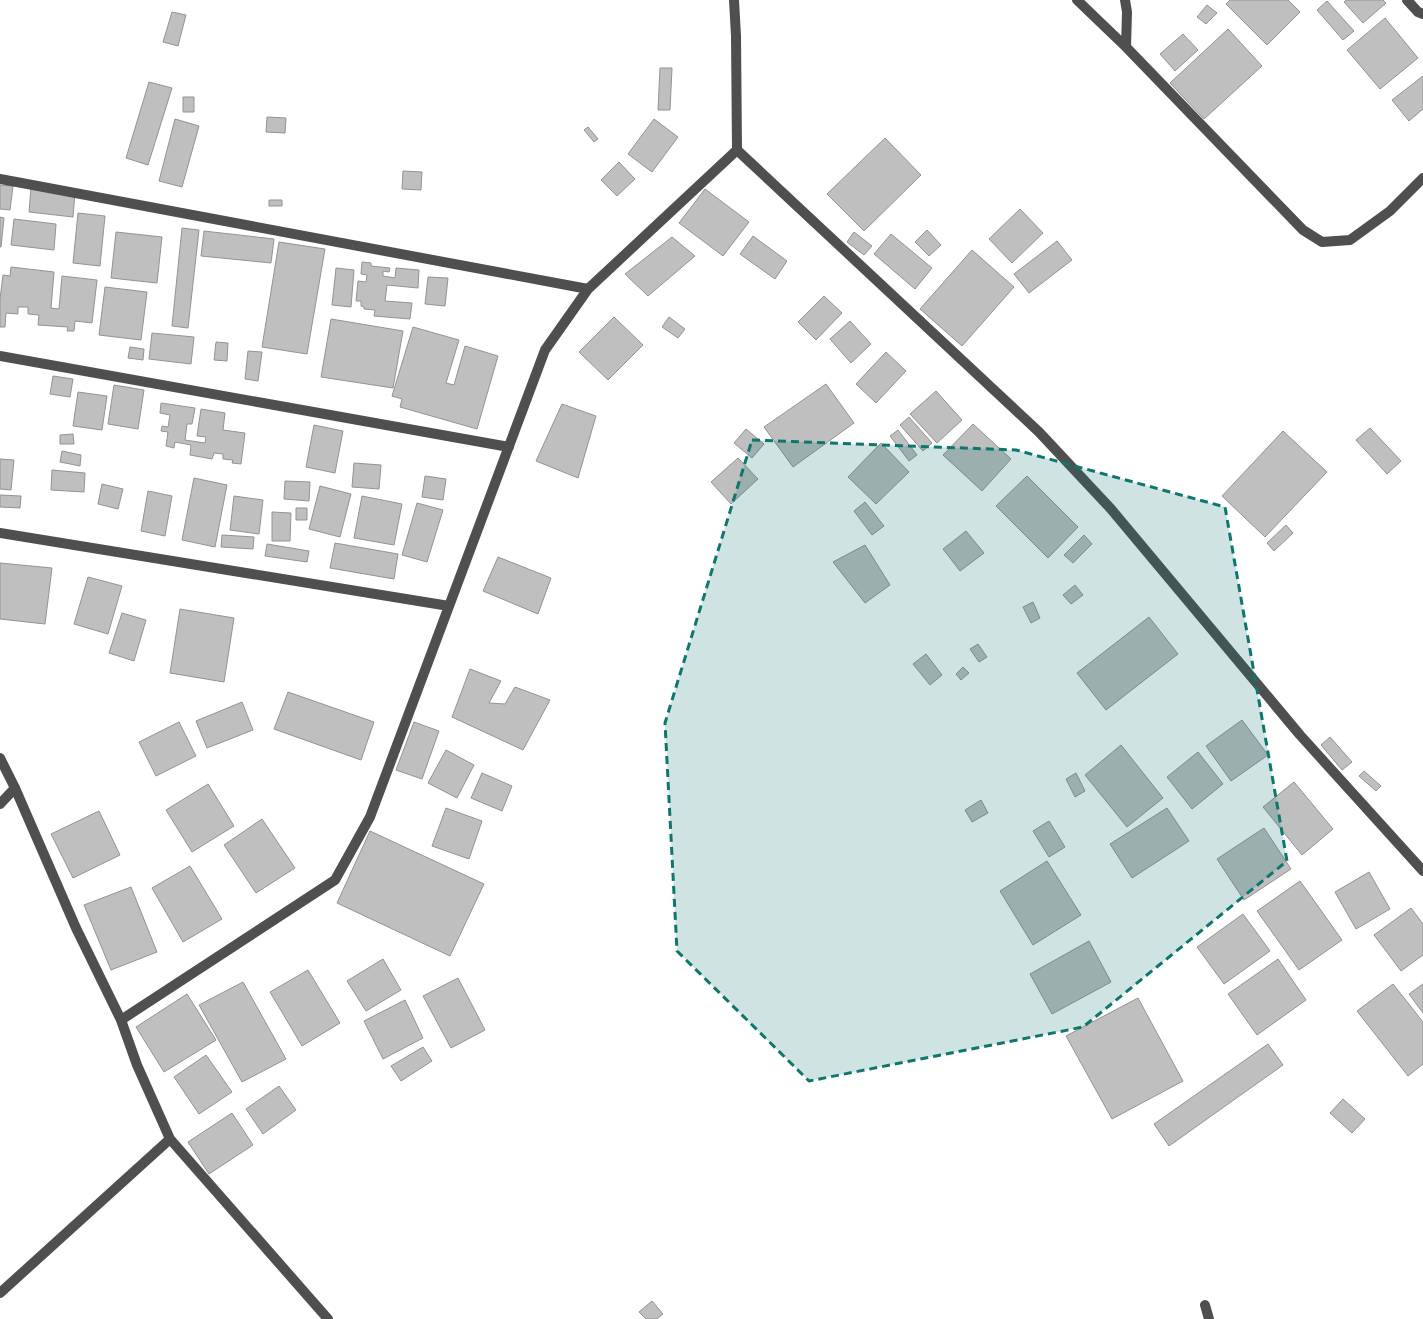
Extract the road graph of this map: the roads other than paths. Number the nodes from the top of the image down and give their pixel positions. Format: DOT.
graph roads {
  1 [pos="734,0"];
  2 [pos="1077,0"];
  3 [pos="1125,0"];
  4 [pos="1407,0"];
  5 [pos="1423,14"];
  6 [pos="1126,47"];
  7 [pos="737,150"];
  8 [pos="1423,178"];
  9 [pos="0,179"];
  10 [pos="588,289"];
  11 [pos="0,356"];
  12 [pos="509,447"];
  13 [pos="0,533"];
  14 [pos="449,606"];
  15 [pos="0,758"];
  16 [pos="15,788"];
  17 [pos="0,804"];
  18 [pos="1423,871"];
  19 [pos="121,1020"];
  20 [pos="170,1139"];
  21 [pos="0,1293"];
  22 [pos="1205,1305"];
  23 [pos="328,1319"];
  24 [pos="1209,1319"];
  1 -- 7 [label="street"];
  2 -- 6 [label="street"];
  3 -- 6 [label="street"];
  4 -- 5 [label="street"];
  6 -- 8 [label="street"];
  7 -- 10 [label="street"];
  7 -- 18 [label="street"];
  9 -- 10 [label="street"];
  10 -- 12 [label="street"];
  11 -- 12 [label="street"];
  12 -- 14 [label="street"];
  13 -- 14 [label="street"];
  14 -- 19 [label="street"];
  15 -- 16 [label="street"];
  16 -- 17 [label="street"];
  16 -- 19 [label="street"];
  19 -- 20 [label="street"];
  20 -- 21 [label="street"];
  20 -- 23 [label="street"];
  22 -- 24 [label="street"];
}
